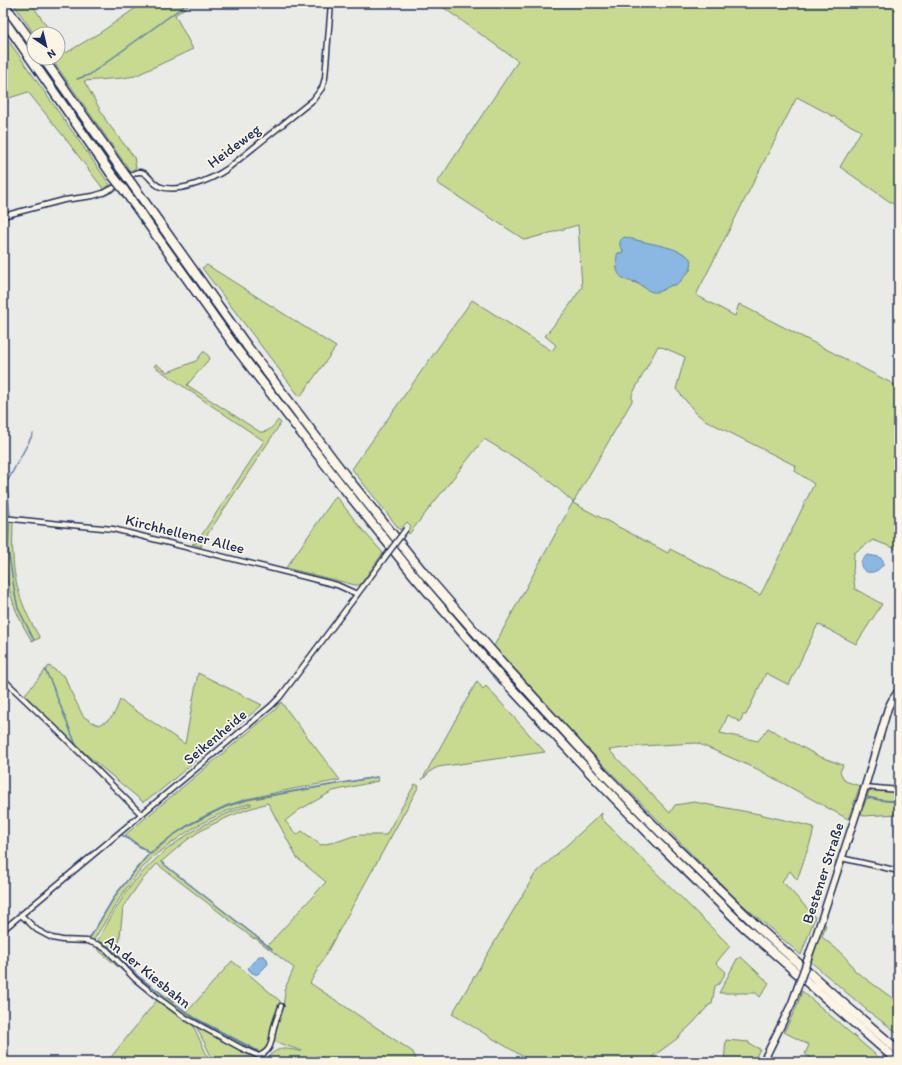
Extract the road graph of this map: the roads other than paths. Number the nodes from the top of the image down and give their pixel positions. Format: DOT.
graph roads {
  1 [pos="3,3"];
  2 [pos="331,3"];
  3 [pos="3,19"];
  4 [pos="26,34"];
  5 [pos="49,66"];
  6 [pos="3,216"];
  7 [pos="3,518"];
  8 [pos="406,529"];
  9 [pos="357,594"];
  10 [pos="3,679"];
  11 [pos="899,690"];
  12 [pos="865,789"];
  13 [pos="899,790"];
  14 [pos="141,814"];
  15 [pos="841,858"];
  16 [pos="899,871"];
  17 [pos="21,914"];
  18 [pos="3,930"];
  19 [pos="844,1004"];
  20 [pos="281,1006"];
  21 [pos="899,1044"];
  22 [pos="899,1051"];
  23 [pos="763,1062"];
  24 [pos="899,1062"];
  1 -- 4 [label="highway"];
  2 -- 6 [label="street, Heideweg"];
  3 -- 24 [label="highway, bridge"];
  5 -- 19 [label="highway, bridge"];
  7 -- 9 [label="street, Kirchhellener Allee"];
  8 -- 9 [label="street, Seikenheide, bridge"];
  9 -- 14 [label="street, Seikenheide"];
  10 -- 14 [label="street"];
  11 -- 12 [label="street, Bestener Straße"];
  12 -- 13 [label="street"];
  12 -- 15 [label="street, Bestener Straße"];
  14 -- 17 [label="street, Seikenheide"];
  15 -- 16 [label="street"];
  15 -- 23 [label="street, Bestener Straße, bridge"];
  17 -- 18 [label="street, Seikenheide"];
  17 -- 20 [label="street, An der Kiesbahn"];
  19 -- 21 [label="highway"];
  19 -- 22 [label="highway"];
}
